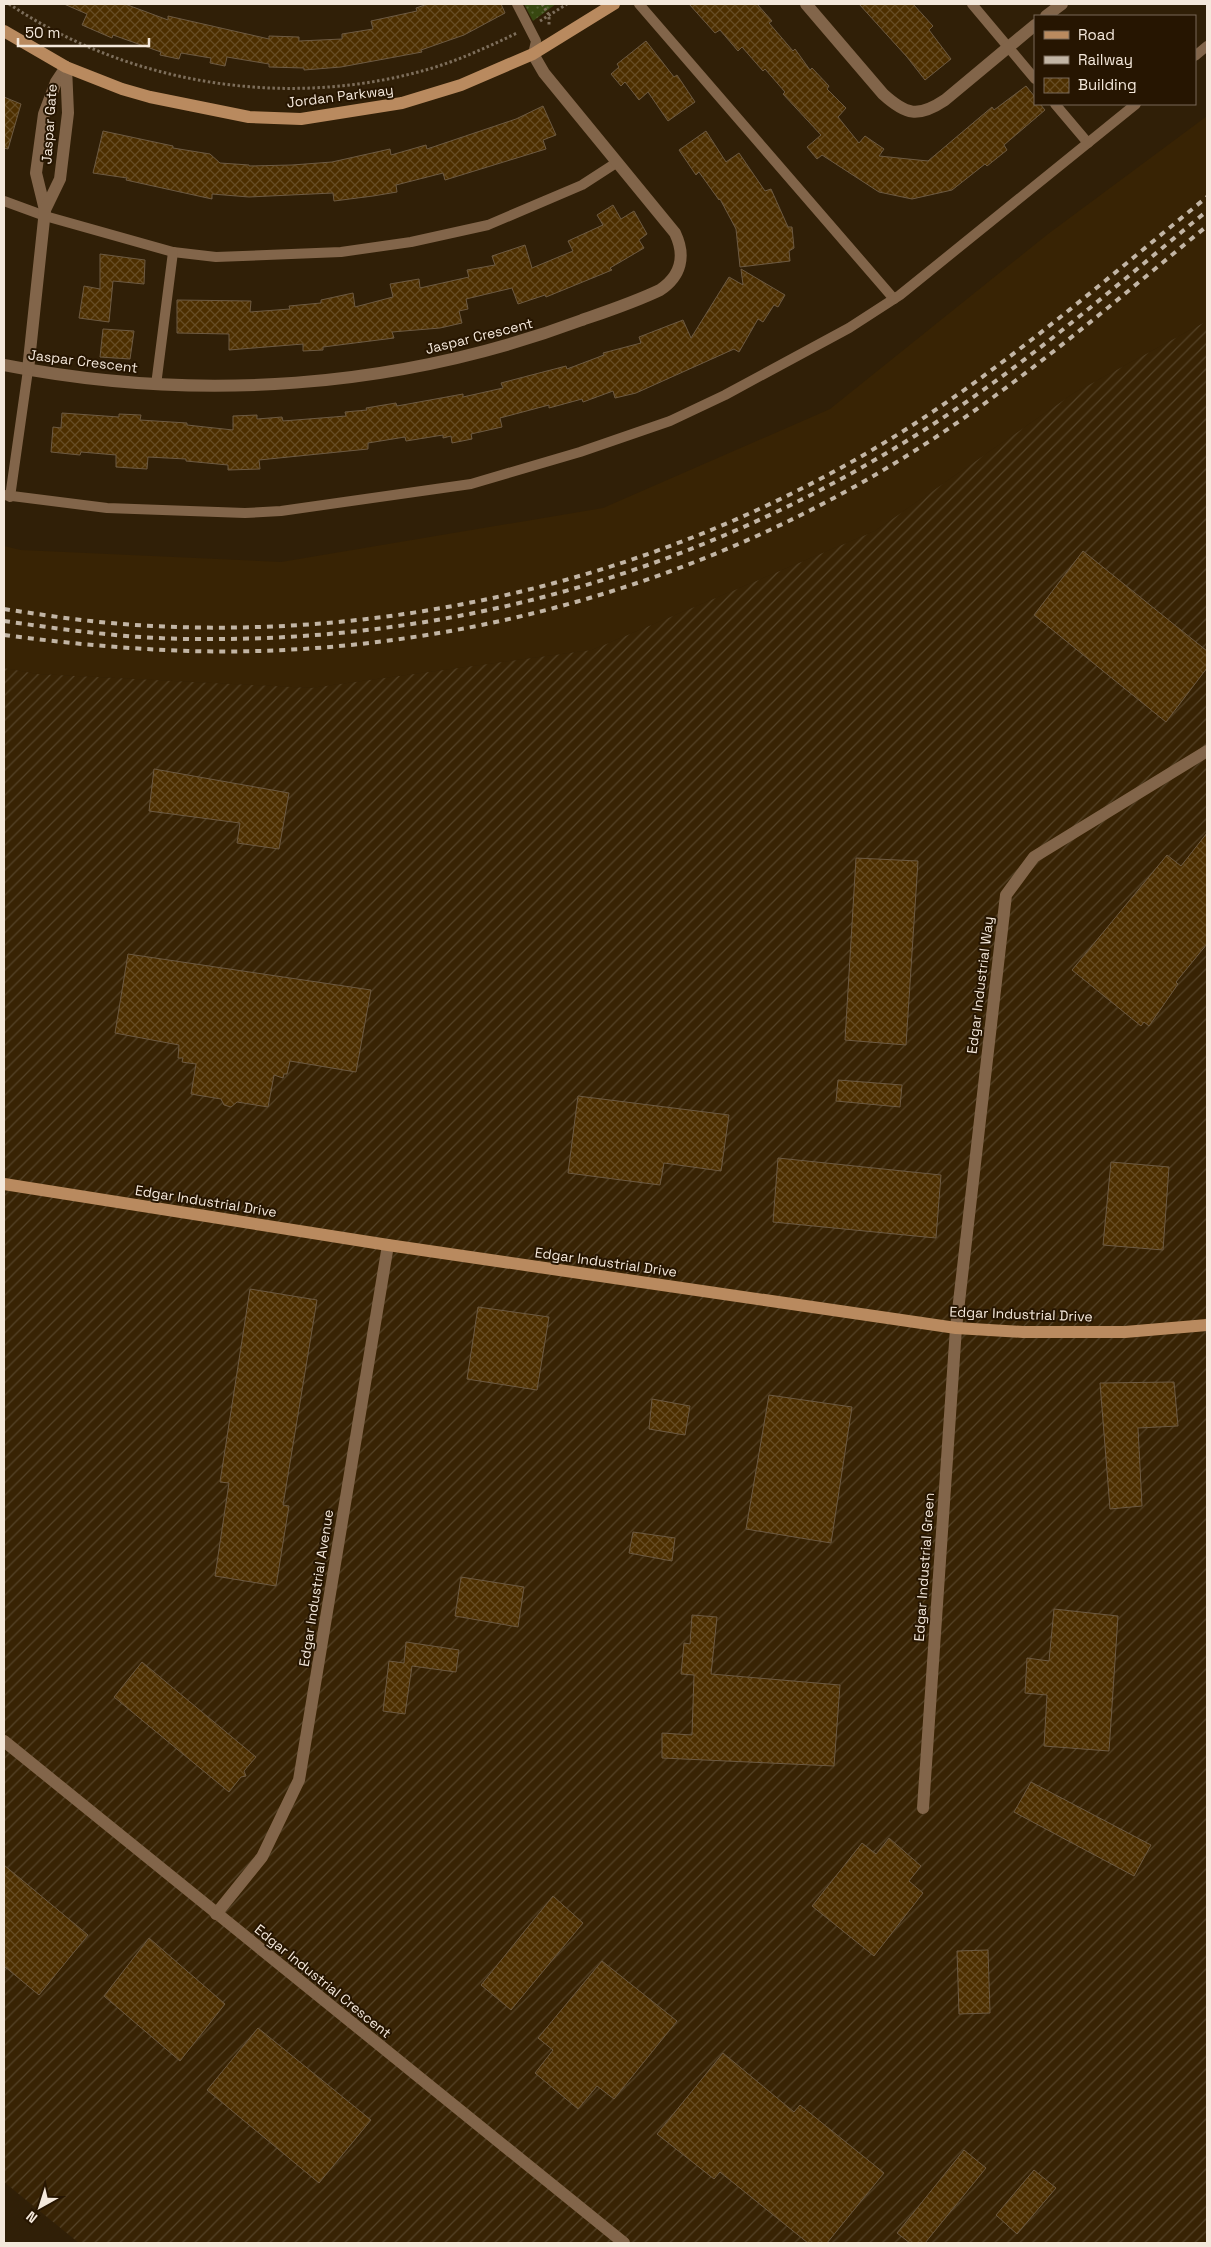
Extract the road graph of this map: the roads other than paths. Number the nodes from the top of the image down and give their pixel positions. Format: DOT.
graph roads {
  1 [pos="517,4"];
  2 [pos="614,4"];
  3 [pos="639,4"];
  4 [pos="806,4"];
  5 [pos="972,4"];
  6 [pos="1062,4"];
  7 [pos="1047,15"];
  8 [pos="1034,26"];
  9 [pos="4,31"];
  10 [pos="1008,46"];
  11 [pos="1207,46"];
  12 [pos="533,54"];
  13 [pos="1196,55"];
  14 [pos="66,66"];
  15 [pos="1034,78"];
  16 [pos="1056,105"];
  17 [pos="1135,105"];
  18 [pos="1088,143"];
  19 [pos="616,163"];
  20 [pos="4,201"];
  21 [pos="45,213"];
  22 [pos="173,252"];
  23 [pos="894,299"];
  24 [pos="4,366"];
  25 [pos="28,370"];
  26 [pos="156,385"];
  27 [pos="7,496"];
  28 [pos="1207,751"];
  29 [pos="4,1184"];
  30 [pos="388,1245"];
  31 [pos="1207,1325"];
  32 [pos="956,1328"];
  33 [pos="4,1741"];
  34 [pos="923,1808"];
  35 [pos="216,1914"];
  36 [pos="624,2243"];
  1 -- 12 [label="lane"];
  2 -- 12 [label="street, Jordan Parkway"];
  3 -- 23 [label="lane"];
  4 -- 10 [label="street"];
  5 -- 10 [label="lane"];
  6 -- 7 [label="street"];
  8 -- 10 [label="street"];
  9 -- 14 [label="street, Jordan Parkway"];
  10 -- 15 [label="lane"];
  11 -- 13 [label="lane"];
  12 -- 14 [label="street, Jordan Parkway"];
  12 -- 19 [label="street, Jaspar Crescent"];
  14 -- 21 [label="street, Jaspar Gate"];
  14 -- 21 [label="street, Jaspar Gate"];
  16 -- 18 [label="lane"];
  17 -- 18 [label="lane"];
  18 -- 23 [label="lane"];
  19 -- 22 [label="lane"];
  19 -- 26 [label="street, Jaspar Crescent"];
  20 -- 21 [label="lane"];
  21 -- 22 [label="lane"];
  21 -- 25 [label="street, Jaspar Gate"];
  22 -- 26 [label="lane"];
  23 -- 27 [label="lane"];
  24 -- 25 [label="street, Jaspar Crescent"];
  25 -- 26 [label="street, Jaspar Crescent"];
  25 -- 27 [label="lane"];
  28 -- 32 [label="street, Edgar Industrial Way"];
  29 -- 30 [label="street, Edgar Industrial Drive"];
  30 -- 32 [label="street, Edgar Industrial Drive"];
  30 -- 35 [label="street, Edgar Industrial Avenue"];
  31 -- 32 [label="street, Edgar Industrial Drive"];
  32 -- 34 [label="street, Edgar Industrial Green"];
  33 -- 35 [label="street, Edgar Industrial Crescent"];
  35 -- 36 [label="street, Edgar Industrial Crescent"];
}
